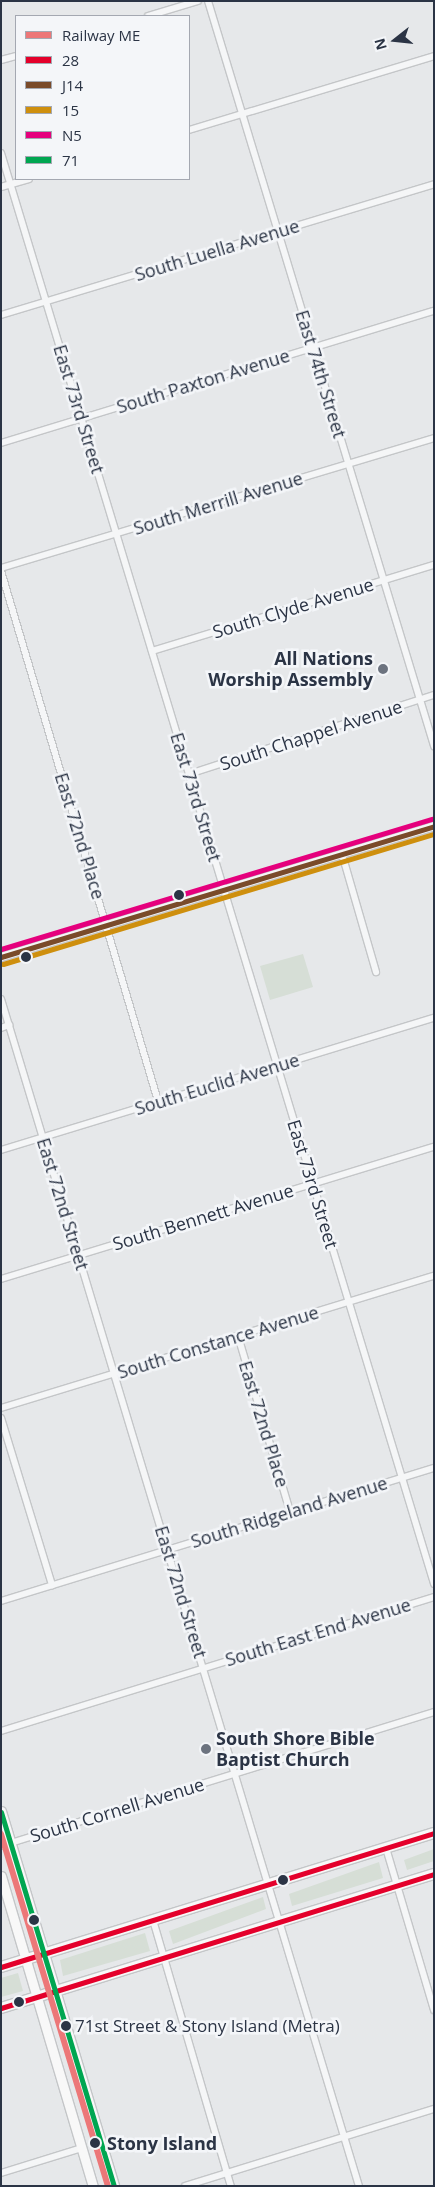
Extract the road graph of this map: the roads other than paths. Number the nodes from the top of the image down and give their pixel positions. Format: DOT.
graph roads {
  1 [pos="198,1"];
  2 [pos="208,1"];
  3 [pos="151,15"];
  4 [pos="15,56"];
  5 [pos="434,56"];
  6 [pos="1,60"];
  7 [pos="242,114"];
  8 [pos="190,130"];
  9 [pos="1,153"];
  10 [pos="25,180"];
  11 [pos="11,184"];
  12 [pos="434,184"];
  13 [pos="1,187"];
  14 [pos="278,231"];
  15 [pos="46,302"];
  16 [pos="434,311"];
  17 [pos="1,315"];
  18 [pos="313,348"];
  19 [pos="81,418"];
  20 [pos="434,438"];
  21 [pos="1,443"];
  22 [pos="348,464"];
  23 [pos="116,534"];
  24 [pos="434,565"];
  25 [pos="1,570"];
  26 [pos="384,581"];
  27 [pos="152,651"];
  28 [pos="434,696"];
  29 [pos="420,700"];
  30 [pos="434,746"];
  31 [pos="189,774"];
  32 [pos="434,826"];
  33 [pos="342,854"];
  34 [pos="224,889"];
  35 [pos="106,926"];
  36 [pos="1,957"];
  37 [pos="376,972"];
  38 [pos="1,999"];
  39 [pos="434,1018"];
  40 [pos="9,1025"];
  41 [pos="1,1028"];
  42 [pos="277,1065"];
  43 [pos="158,1102"];
  44 [pos="43,1138"];
  45 [pos="434,1147"];
  46 [pos="1,1150"];
  47 [pos="313,1184"];
  48 [pos="79,1255"];
  49 [pos="434,1276"];
  50 [pos="1,1279"];
  51 [pos="348,1302"];
  52 [pos="238,1336"];
  53 [pos="114,1373"];
  54 [pos="1,1408"];
  55 [pos="1,1418"];
  56 [pos="434,1468"];
  57 [pos="402,1478"];
  58 [pos="290,1512"];
  59 [pos="168,1550"];
  60 [pos="434,1584"];
  61 [pos="52,1586"];
  62 [pos="434,1596"];
  63 [pos="1,1601"];
  64 [pos="203,1667"];
  65 [pos="434,1712"];
  66 [pos="1,1730"];
  67 [pos="236,1773"];
  68 [pos="1,1811"];
  69 [pos="434,1834"];
  70 [pos="11,1843"];
  71 [pos="1,1846"];
  72 [pos="386,1848"];
  73 [pos="434,1874"];
  74 [pos="1,1876"];
  75 [pos="269,1884"];
  76 [pos="396,1885"];
  77 [pos="152,1920"];
  78 [pos="280,1921"];
  79 [pos="46,1953"];
  80 [pos="164,1957"];
  81 [pos="24,1960"];
  82 [pos="1,1967"];
  83 [pos="58,1991"];
  84 [pos="35,1998"];
  85 [pos="1,2008"];
  86 [pos="434,2010"];
  87 [pos="434,2109"];
  88 [pos="344,2136"];
  89 [pos="82,2148"];
  90 [pos="227,2172"];
  91 [pos="1,2173"];
  92 [pos="93,2186"];
  93 [pos="114,2186"];
  94 [pos="185,2186"];
  95 [pos="231,2186"];
  96 [pos="359,2186"];
  1 -- 3 [label="street"];
  2 -- 7 [label="street, East 74th Street"];
  4 -- 6 [label="street"];
  5 -- 7 [label="street"];
  7 -- 8 [label="street"];
  7 -- 14 [label="street, East 74th Street"];
  9 -- 11 [label="street, East 73rd Street"];
  10 -- 11 [label="street"];
  11 -- 13 [label="street"];
  11 -- 15 [label="street, East 73rd Street"];
  12 -- 14 [label="street, South Luella Avenue"];
  14 -- 15 [label="street, South Luella Avenue"];
  14 -- 18 [label="street, East 74th Street"];
  15 -- 17 [label="street, South Luella Avenue"];
  15 -- 19 [label="street, East 73rd Street"];
  16 -- 18 [label="street, South Paxton Avenue"];
  18 -- 19 [label="street, South Paxton Avenue"];
  18 -- 22 [label="street, East 74th Street"];
  19 -- 21 [label="street, South Paxton Avenue"];
  19 -- 23 [label="street, East 73rd Street"];
  20 -- 22 [label="street, South Merrill Avenue"];
  22 -- 23 [label="street, South Merrill Avenue"];
  22 -- 26 [label="street, East 74th Street"];
  23 -- 25 [label="street, South Merrill Avenue"];
  23 -- 27 [label="street, East 73rd Street"];
  24 -- 26 [label="street, South Clyde Avenue"];
  25 -- 35 [label="street, East 72nd Place"];
  26 -- 27 [label="street, South Clyde Avenue"];
  26 -- 29 [label="street, East 74th Street"];
  27 -- 31 [label="street, East 73rd Street"];
  28 -- 29 [label="street, South Chappel Avenue"];
  29 -- 30 [label="street, East 74th Street"];
  29 -- 31 [label="street, South Chappel Avenue"];
  31 -- 34 [label="street, East 73rd Street"];
  32 -- 33 [label="street"];
  33 -- 34 [label="street"];
  33 -- 37 [label="street"];
  34 -- 35 [label="street"];
  34 -- 42 [label="street, East 73rd Street"];
  35 -- 36 [label="street"];
  35 -- 43 [label="street, East 72nd Place"];
  38 -- 40 [label="street, East 72nd Street"];
  39 -- 42 [label="street, South Euclid Avenue"];
  40 -- 41 [label="street"];
  40 -- 44 [label="street, East 72nd Street"];
  42 -- 43 [label="street, South Euclid Avenue"];
  42 -- 47 [label="street, East 73rd Street"];
  43 -- 44 [label="street, South Euclid Avenue"];
  44 -- 46 [label="street, South Euclid Avenue"];
  44 -- 48 [label="street, East 72nd Street"];
  45 -- 47 [label="street, South Bennett Avenue"];
  47 -- 48 [label="street, South Bennett Avenue"];
  47 -- 51 [label="street, East 73rd Street"];
  48 -- 50 [label="street, South Bennett Avenue"];
  48 -- 53 [label="street, East 72nd Street"];
  49 -- 51 [label="street, South Constance Avenue"];
  51 -- 52 [label="street, South Constance Avenue"];
  51 -- 57 [label="street, East 73rd Street"];
  52 -- 53 [label="street, South Constance Avenue"];
  52 -- 58 [label="street, East 72nd Place"];
  53 -- 54 [label="street, South Constance Avenue"];
  53 -- 59 [label="street, East 72nd Street"];
  55 -- 61 [label="street"];
  56 -- 57 [label="street, South Ridgeland Avenue"];
  57 -- 58 [label="street, South Ridgeland Avenue"];
  57 -- 60 [label="street, East 73rd Street"];
  58 -- 59 [label="street, South Ridgeland Avenue"];
  59 -- 61 [label="street, South Ridgeland Avenue"];
  59 -- 64 [label="street, East 72nd Street"];
  61 -- 63 [label="street, South Ridgeland Avenue"];
  62 -- 64 [label="street, South East End Avenue"];
  64 -- 66 [label="street, South East End Avenue"];
  64 -- 67 [label="street, East 72nd Street"];
  65 -- 67 [label="street, South Cornell Avenue"];
  67 -- 70 [label="street, South Cornell Avenue"];
  67 -- 75 [label="street, East 72nd Street"];
  68 -- 70 [label="main road"];
  69 -- 72 [label="highway"];
  70 -- 71 [label="street, South Cornell Avenue"];
  70 -- 79 [label="main road"];
  72 -- 75 [label="highway"];
  72 -- 76 [label="street"];
  73 -- 76 [label="highway"];
  74 -- 81 [label="main road"];
  75 -- 77 [label="highway"];
  75 -- 78 [label="street, East 72nd Street"];
  76 -- 78 [label="highway"];
  76 -- 86 [label="street"];
  77 -- 79 [label="highway"];
  77 -- 80 [label="street"];
  78 -- 80 [label="highway"];
  78 -- 88 [label="street, East 72nd Street"];
  79 -- 81 [label="highway"];
  79 -- 83 [label="main road"];
  80 -- 83 [label="highway"];
  80 -- 90 [label="street"];
  81 -- 82 [label="highway"];
  81 -- 84 [label="main road"];
  83 -- 84 [label="highway"];
  83 -- 93 [label="main road"];
  84 -- 85 [label="highway"];
  84 -- 89 [label="main road"];
  87 -- 88 [label="street"];
  88 -- 90 [label="street"];
  88 -- 96 [label="street, East 72nd Street"];
  89 -- 91 [label="street"];
  89 -- 92 [label="main road"];
  90 -- 94 [label="street"];
  90 -- 95 [label="street"];
}
